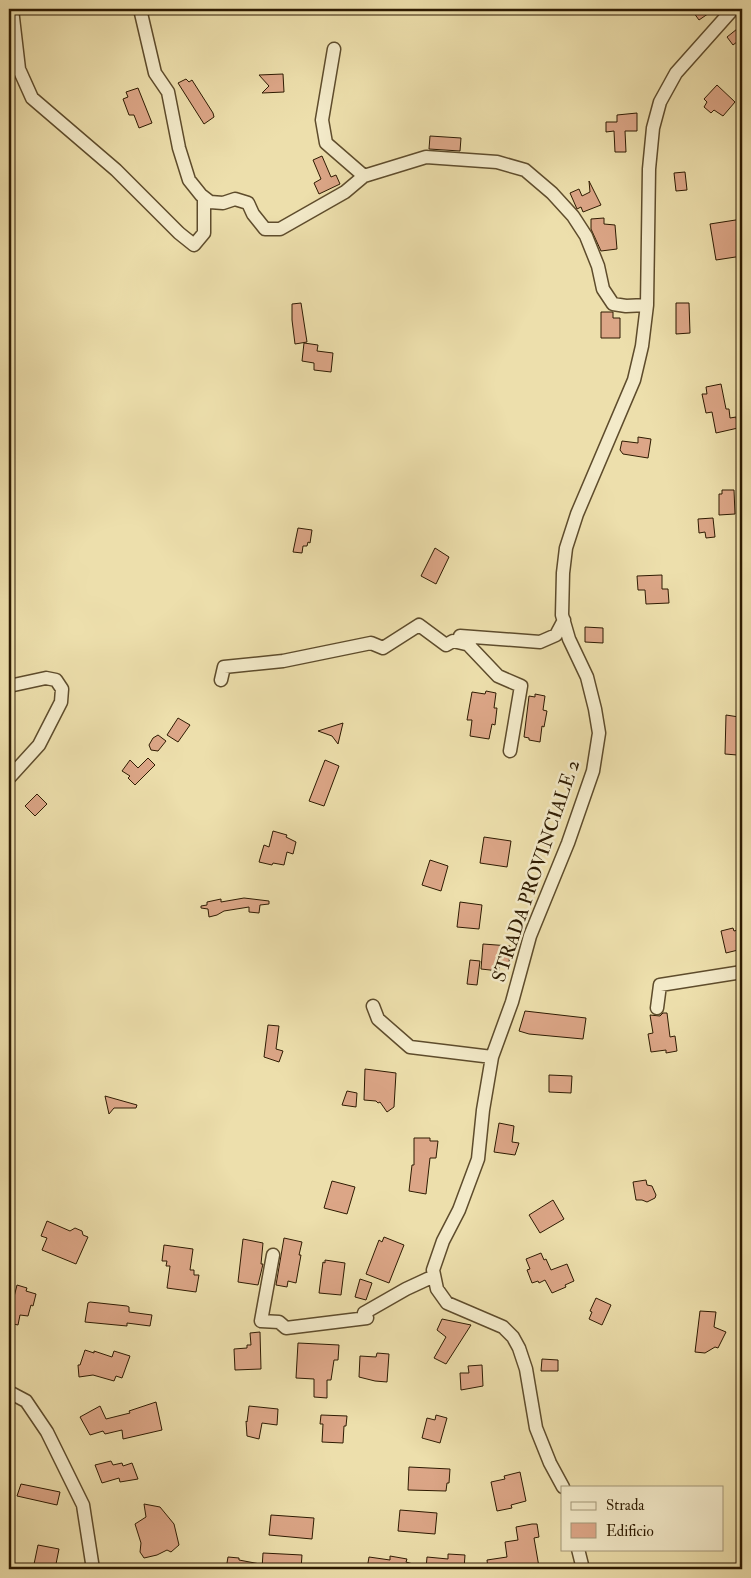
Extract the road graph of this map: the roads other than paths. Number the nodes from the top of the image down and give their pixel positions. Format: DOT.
graph roads {
  1 [pos="12,9"];
  2 [pos="140,9"];
  3 [pos="734,9"];
  4 [pos="334,49"];
  5 [pos="364,176"];
  6 [pos="204,198"];
  7 [pos="647,305"];
  8 [pos="564,620"];
  9 [pos="470,646"];
  10 [pos="221,680"];
  11 [pos="9,686"];
  12 [pos="510,751"];
  13 [pos="9,778"];
  14 [pos="742,972"];
  15 [pos="373,1006"];
  16 [pos="658,1008"];
  17 [pos="492,1057"];
  18 [pos="273,1255"];
  19 [pos="434,1276"];
  20 [pos="9,1392"];
  21 [pos="562,1486"];
  22 [pos="578,1550"];
  23 [pos="93,1569"];
  24 [pos="583,1569"];
  1 -- 6 [label="street"];
  2 -- 6 [label="street"];
  3 -- 7 [label="street, STRADA PROVINCIALE 2"];
  4 -- 5 [label="street"];
  5 -- 6 [label="street"];
  5 -- 7 [label="street"];
  7 -- 8 [label="street, STRADA PROVINCIALE 2"];
  8 -- 9 [label="street"];
  8 -- 17 [label="street, STRADA PROVINCIALE 2"];
  9 -- 10 [label="street"];
  9 -- 12 [label="street"];
  11 -- 13 [label="street"];
  14 -- 16 [label="street"];
  15 -- 17 [label="street"];
  17 -- 19 [label="street, STRADA PROVINCIALE 2"];
  18 -- 19 [label="street"];
  19 -- 21 [label="street"];
  20 -- 23 [label="street"];
  22 -- 24 [label="street"];
}
